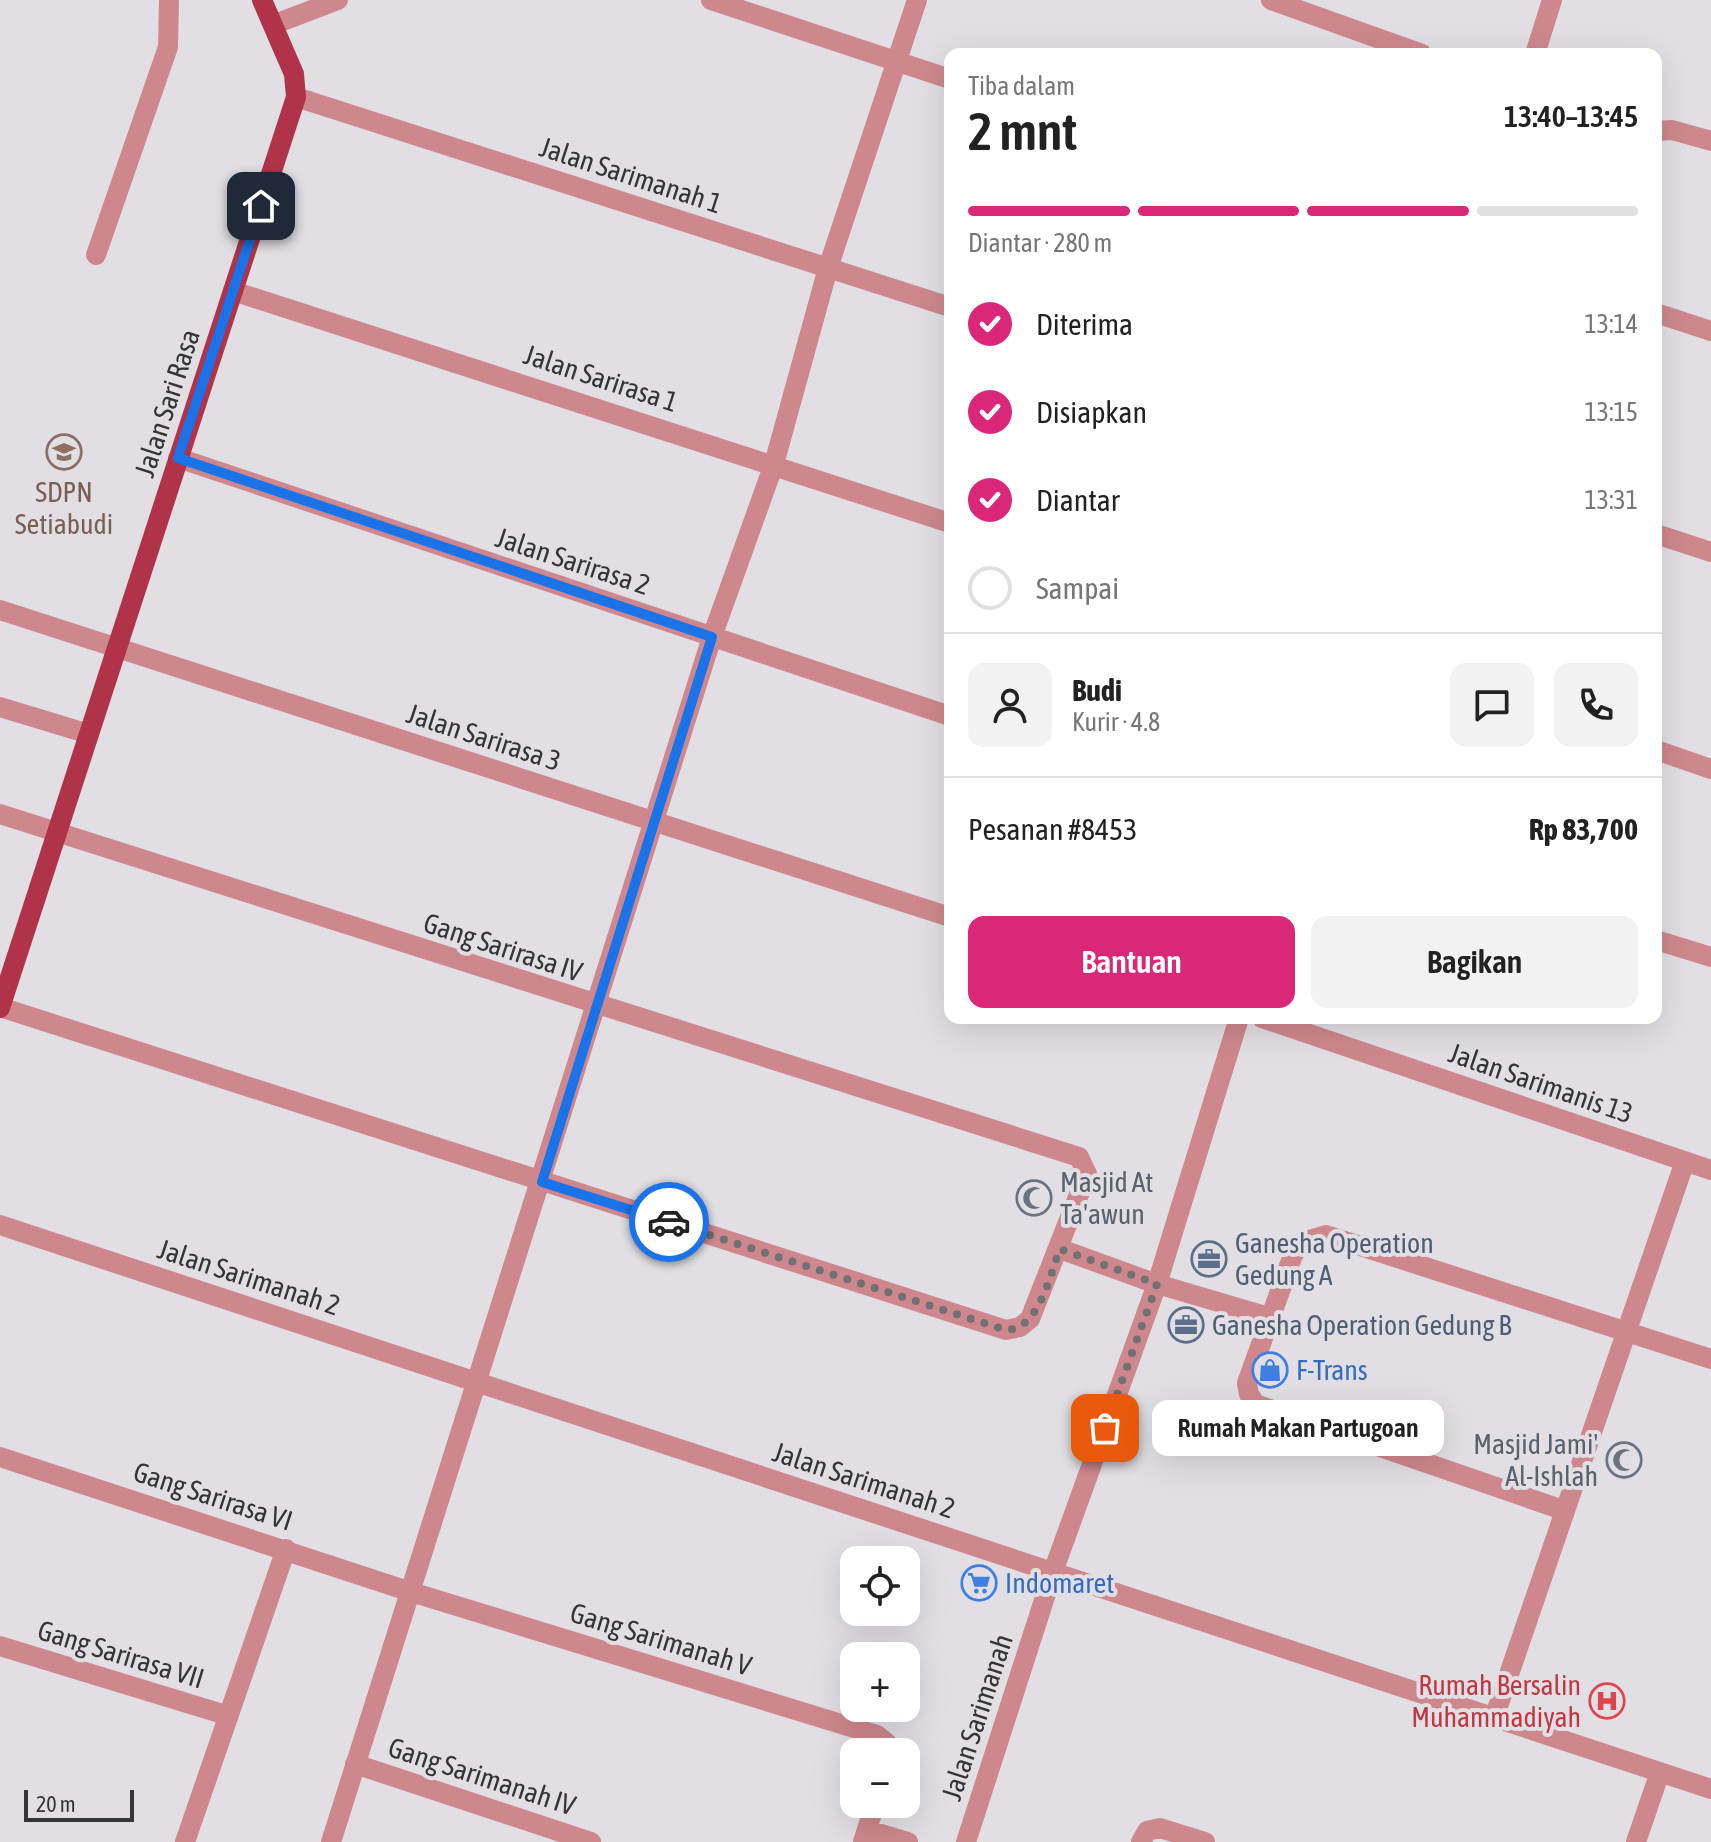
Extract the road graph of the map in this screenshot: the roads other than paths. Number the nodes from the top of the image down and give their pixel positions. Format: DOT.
graph roads {
  1 [pos="169,0"];
  2 [pos="262,0"];
  3 [pos="338,0"];
  4 [pos="711,0"];
  5 [pos="917,0"];
  6 [pos="1271,0"];
  7 [pos="1552,0"];
  8 [pos="275,24"];
  9 [pos="1405,48"];
  10 [pos="1537,48"];
  11 [pos="896,59"];
  12 [pos="944,77"];
  13 [pos="296,97"];
  14 [pos="1662,131"];
  15 [pos="1711,141"];
  16 [pos="96,255"];
  17 [pos="828,268"];
  18 [pos="233,291"];
  19 [pos="944,305"];
  20 [pos="1662,315"];
  21 [pos="1711,331"];
  22 [pos="178,458"];
  23 [pos="774,464"];
  24 [pos="944,521"];
  25 [pos="1662,536"];
  26 [pos="1711,552"];
  27 [pos="0,610"];
  28 [pos="712,637"];
  29 [pos="117,646"];
  30 [pos="0,707"];
  31 [pos="944,714"];
  32 [pos="89,734"];
  33 [pos="1662,752"];
  34 [pos="1711,769"];
  35 [pos="0,814"];
  36 [pos="653,822"];
  37 [pos="58,832"];
  38 [pos="944,915"];
  39 [pos="1662,942"];
  40 [pos="1711,957"];
  41 [pos="596,1006"];
  42 [pos="0,1007"];
  43 [pos="1237,1024"];
  44 [pos="1280,1024"];
  45 [pos="1685,1161"];
  46 [pos="1711,1170"];
  47 [pos="542,1182"];
  48 [pos="0,1225"];
  49 [pos="1060,1249"];
  50 [pos="1157,1284"];
  51 [pos="1269,1317"];
  52 [pos="1627,1331"];
  53 [pos="1711,1359"];
  54 [pos="478,1381"];
  55 [pos="0,1457"];
  56 [pos="1563,1510"];
  57 [pos="286,1549"];
  58 [pos="1053,1572"];
  59 [pos="408,1591"];
  60 [pos="0,1646"];
  61 [pos="226,1715"];
  62 [pos="1494,1718"];
  63 [pos="881,1738"];
  64 [pos="355,1764"];
  65 [pos="1660,1772"];
  66 [pos="1711,1789"];
  67 [pos="866,1836"];
  68 [pos="185,1842"];
  69 [pos="331,1842"];
  70 [pos="591,1842"];
  71 [pos="908,1842"];
  72 [pos="966,1842"];
  73 [pos="1141,1842"];
  74 [pos="1205,1842"];
  75 [pos="1636,1842"];
  1 -- 16 [label="street"];
  2 -- 8 [label="main road, Jalan Sari Rasa"];
  3 -- 8 [label="street"];
  4 -- 11 [label="street"];
  5 -- 11 [label="street"];
  6 -- 9 [label="street"];
  7 -- 10 [label="street"];
  8 -- 13 [label="main road, Jalan Sari Rasa"];
  11 -- 12 [label="street"];
  11 -- 17 [label="street"];
  13 -- 17 [label="street, Jalan Sarimanah 1"];
  13 -- 18 [label="main road, Jalan Sari Rasa"];
  14 -- 15 [label="street"];
  17 -- 19 [label="street, Jalan Sarimanah 1"];
  17 -- 23 [label="street"];
  18 -- 22 [label="main road, Jalan Sari Rasa"];
  18 -- 23 [label="street, Jalan Sarirasa 1"];
  20 -- 21 [label="street"];
  22 -- 28 [label="street, Jalan Sarirasa 2"];
  22 -- 29 [label="main road, Jalan Sari Rasa"];
  23 -- 24 [label="street, Jalan Sarirasa 1"];
  23 -- 28 [label="street"];
  25 -- 26 [label="street"];
  27 -- 29 [label="street, Jalan Sarirasa 3"];
  28 -- 31 [label="street, Jalan Sarirasa 2"];
  28 -- 36 [label="street"];
  29 -- 32 [label="main road, Jalan Sari Rasa"];
  29 -- 36 [label="street, Jalan Sarirasa 3"];
  30 -- 32 [label="street"];
  32 -- 37 [label="main road, Jalan Sari Rasa"];
  33 -- 34 [label="street"];
  35 -- 37 [label="street, Gang Sarirasa IV"];
  36 -- 38 [label="street, Jalan Sarirasa 3"];
  36 -- 41 [label="street"];
  37 -- 41 [label="street, Gang Sarirasa IV"];
  37 -- 42 [label="main road, Jalan Sari Rasa"];
  39 -- 40 [label="street"];
  41 -- 47 [label="street"];
  41 -- 49 [label="street, Gang Sarirasa IV"];
  42 -- 47 [label="street, Gang Sarirasa IV"];
  43 -- 50 [label="street, Jalan Sarimanah"];
  44 -- 45 [label="street, Jalan Sarimanis 13"];
  45 -- 46 [label="street, Jalan Sarimanis 13"];
  45 -- 52 [label="street"];
  47 -- 49 [label="street, Gang Sarirasa IV"];
  47 -- 54 [label="street"];
  48 -- 54 [label="street, Jalan Sarimanah 2"];
  49 -- 50 [label="street"];
  50 -- 51 [label="street"];
  50 -- 58 [label="street, Jalan Sarimanah"];
  51 -- 52 [label="street"];
  51 -- 56 [label="street"];
  52 -- 53 [label="street"];
  52 -- 56 [label="street"];
  54 -- 58 [label="street, Jalan Sarimanah 2"];
  54 -- 59 [label="street"];
  55 -- 57 [label="street, Gang Sarirasa VI"];
  56 -- 62 [label="street"];
  57 -- 59 [label="street, Gang Sarirasa VI"];
  57 -- 61 [label="street"];
  58 -- 62 [label="street, Jalan Sarimanah 2"];
  58 -- 72 [label="street, Jalan Sarimanah"];
  59 -- 63 [label="street, Gang Sarimanah V"];
  59 -- 64 [label="street"];
  60 -- 61 [label="street, Gang Sarirasa VII"];
  61 -- 68 [label="street"];
  62 -- 65 [label="street, Jalan Sarimanah 2"];
  64 -- 69 [label="street"];
  64 -- 70 [label="street, Gang Sarimanah IV"];
  65 -- 66 [label="street, Jalan Sarimanah 2"];
  65 -- 75 [label="street"];
  67 -- 71 [label="street"];
  73 -- 74 [label="street"];
}
